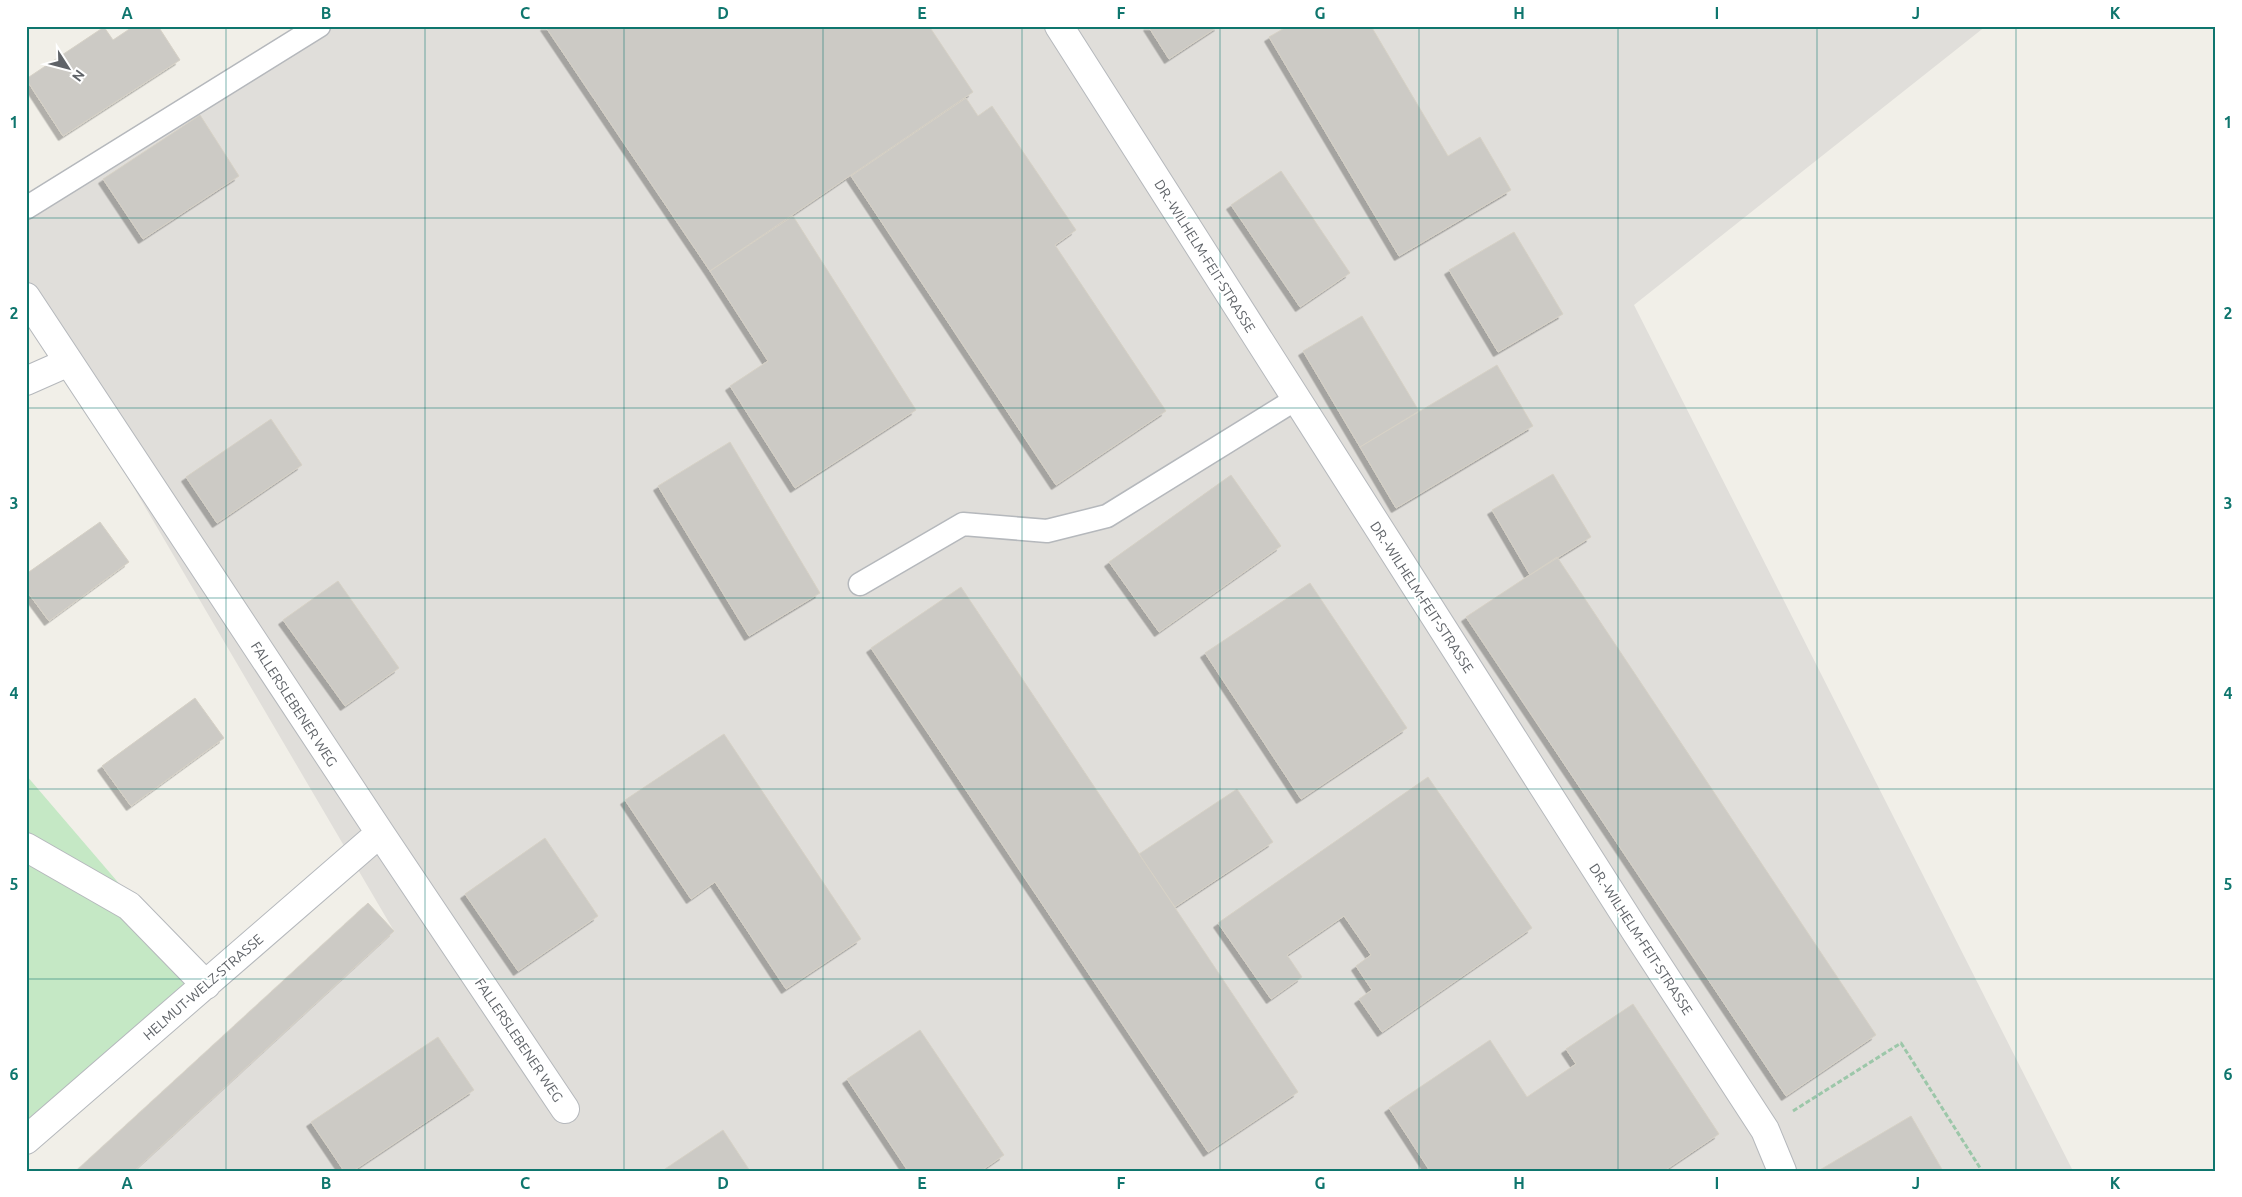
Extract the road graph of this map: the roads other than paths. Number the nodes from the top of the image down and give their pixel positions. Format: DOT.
graph roads {
  1 [pos="319,26"];
  2 [pos="1058,26"];
  3 [pos="26,208"];
  4 [pos="26,296"];
  5 [pos="69,362"];
  6 [pos="26,381"];
  7 [pos="1296,399"];
  8 [pos="860,584"];
  9 [pos="380,833"];
  10 [pos="26,847"];
  11 [pos="206,985"];
  12 [pos="566,1109"];
  13 [pos="26,1140"];
  14 [pos="1782,1171"];
  1 -- 3 [label="lane"];
  2 -- 7 [label="street, DR.-WILHELM-FEIT-STRASSE"];
  4 -- 5 [label="street, FALLERSLEBENER WEG"];
  5 -- 6 [label="street"];
  5 -- 9 [label="street, FALLERSLEBENER WEG"];
  7 -- 8 [label="lane"];
  7 -- 14 [label="street, DR.-WILHELM-FEIT-STRASSE"];
  9 -- 11 [label="street, HELMUT-WELZ-STRASSE"];
  9 -- 12 [label="street, FALLERSLEBENER WEG"];
  10 -- 11 [label="street"];
  11 -- 13 [label="street, HELMUT-WELZ-STRASSE"];
}
